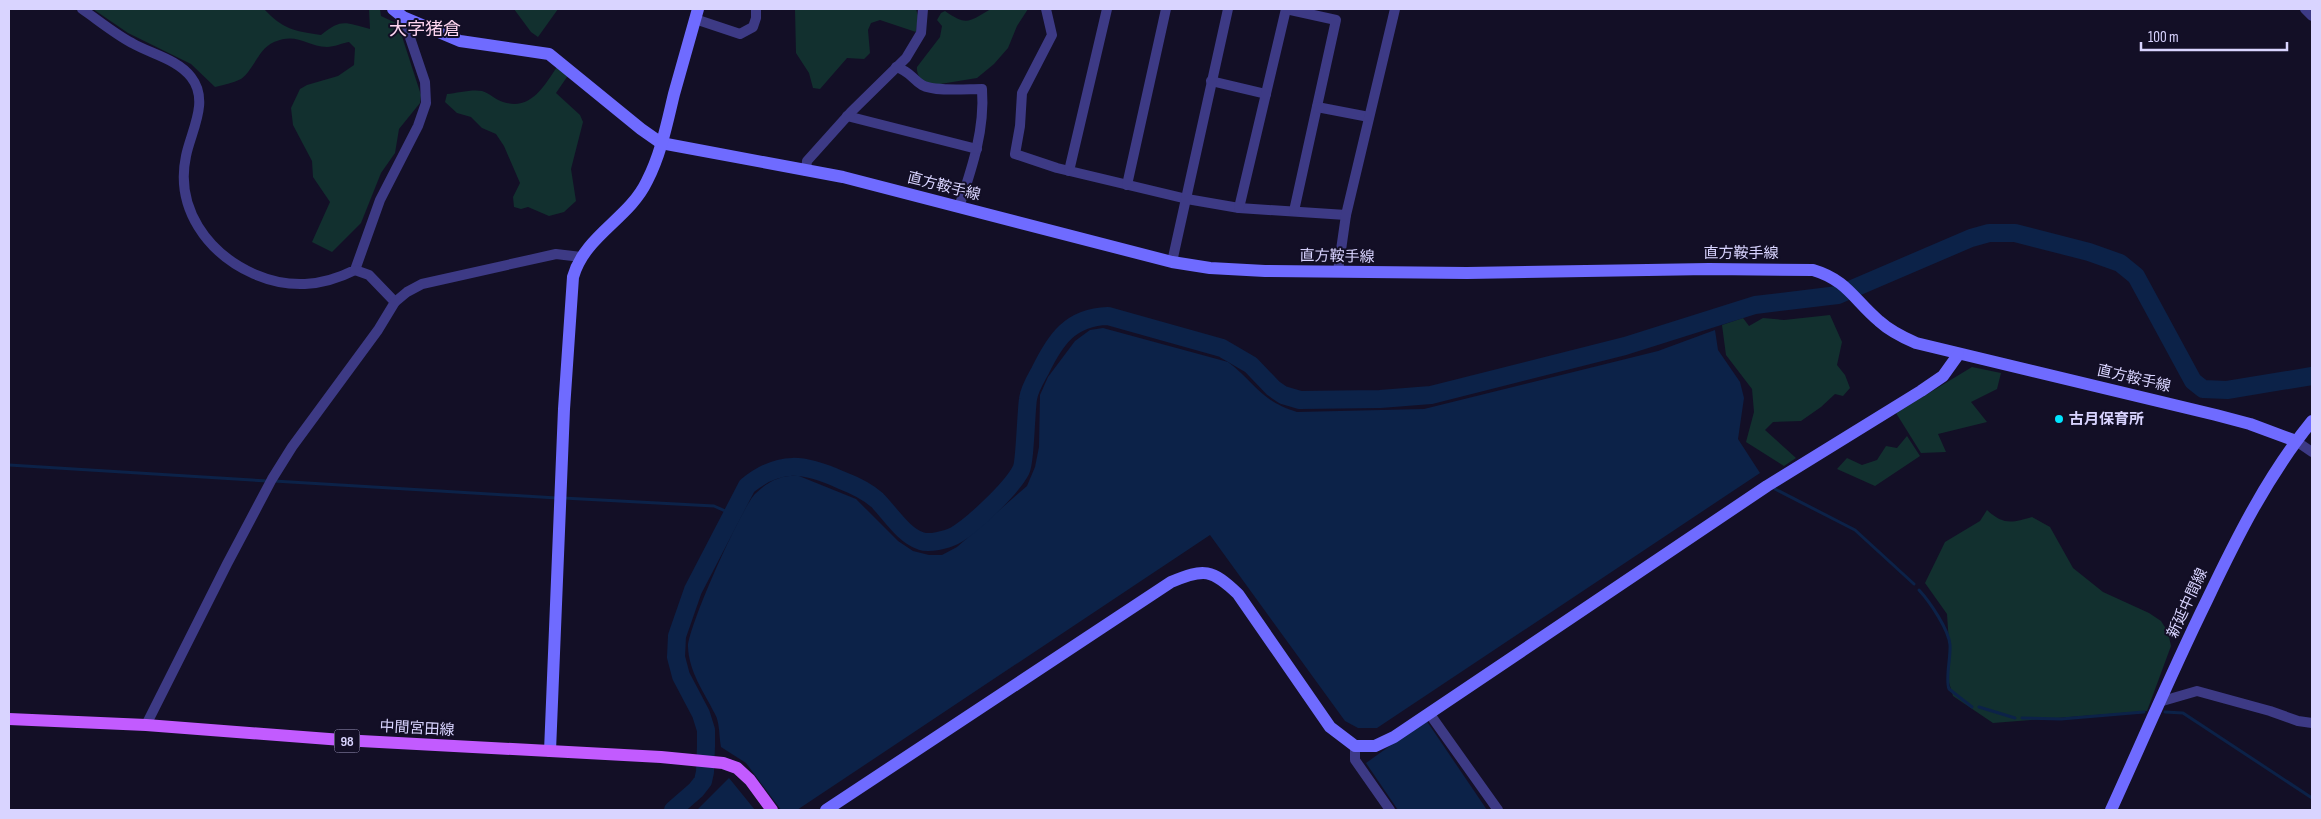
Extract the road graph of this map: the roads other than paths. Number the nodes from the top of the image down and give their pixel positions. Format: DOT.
graph roads {
  1 [pos="82,9"];
  2 [pos="756,9"];
  3 [pos="923,9"];
  4 [pos="1046,9"];
  5 [pos="1108,9"];
  6 [pos="1166,9"];
  7 [pos="1228,9"];
  8 [pos="1286,9"];
  9 [pos="1395,9"];
  10 [pos="2305,9"];
  11 [pos="398,13"];
  12 [pos="696,14"];
  13 [pos="2312,16"];
  14 [pos="896,67"];
  15 [pos="1211,82"];
  16 [pos="1266,94"];
  17 [pos="1317,107"];
  18 [pos="847,116"];
  19 [pos="1369,118"];
  20 [pos="662,143"];
  21 [pos="977,149"];
  22 [pos="1069,170"];
  23 [pos="806,171"];
  24 [pos="1127,185"];
  25 [pos="1187,199"];
  26 [pos="959,206"];
  27 [pos="1239,208"];
  28 [pos="1294,211"];
  29 [pos="1346,214"];
  30 [pos="581,257"];
  31 [pos="1172,262"];
  32 [pos="355,270"];
  33 [pos="1338,271"];
  34 [pos="395,302"];
  35 [pos="1958,354"];
  36 [pos="2312,421"];
  37 [pos="2296,441"];
  38 [pos="2312,452"];
  39 [pos="2159,702"];
  40 [pos="1429,713"];
  41 [pos="9,719"];
  42 [pos="2312,723"];
  43 [pos="146,725"];
  44 [pos="1355,746"];
  45 [pos="550,751"];
  46 [pos="772,810"];
  47 [pos="826,810"];
  48 [pos="1390,810"];
  49 [pos="1498,810"];
  50 [pos="2111,810"];
  1 -- 32 [label="street"];
  2 -- 12 [label="street"];
  3 -- 14 [label="street"];
  4 -- 22 [label="street"];
  5 -- 22 [label="street"];
  6 -- 24 [label="street"];
  7 -- 15 [label="street"];
  8 -- 16 [label="street"];
  8 -- 17 [label="street"];
  9 -- 19 [label="street"];
  10 -- 13 [label="street"];
  11 -- 20 [label="main road, 直方鞍手線"];
  11 -- 32 [label="street"];
  12 -- 20 [label="main road"];
  14 -- 18 [label="street"];
  14 -- 21 [label="street"];
  15 -- 16 [label="street"];
  15 -- 25 [label="street"];
  16 -- 27 [label="street"];
  17 -- 19 [label="street"];
  17 -- 28 [label="street"];
  18 -- 21 [label="street"];
  18 -- 23 [label="street"];
  19 -- 29 [label="street"];
  20 -- 23 [label="main road, 直方鞍手線"];
  20 -- 30 [label="main road"];
  21 -- 26 [label="street"];
  22 -- 24 [label="street"];
  23 -- 26 [label="main road, 直方鞍手線"];
  24 -- 25 [label="street"];
  25 -- 27 [label="street"];
  25 -- 31 [label="street"];
  26 -- 31 [label="main road, 直方鞍手線"];
  27 -- 28 [label="street"];
  28 -- 29 [label="street"];
  29 -- 33 [label="street"];
  30 -- 34 [label="street"];
  30 -- 45 [label="main road"];
  31 -- 33 [label="main road, 直方鞍手線"];
  32 -- 34 [label="street"];
  33 -- 35 [label="main road, 直方鞍手線"];
  34 -- 43 [label="street"];
  35 -- 37 [label="main road, 直方鞍手線"];
  35 -- 40 [label="main road"];
  36 -- 37 [label="main road, 新延中間線"];
  37 -- 38 [label="street"];
  37 -- 39 [label="main road, 新延中間線"];
  39 -- 42 [label="street"];
  39 -- 50 [label="main road, 新延中間線"];
  40 -- 44 [label="main road"];
  40 -- 49 [label="street"];
  41 -- 43 [label="main road, 中間宮田線 / 98"];
  43 -- 45 [label="main road, 中間宮田線 / 98"];
  44 -- 47 [label="main road"];
  44 -- 48 [label="street"];
  45 -- 46 [label="main road, 中間宮田線 / 98"];
}
